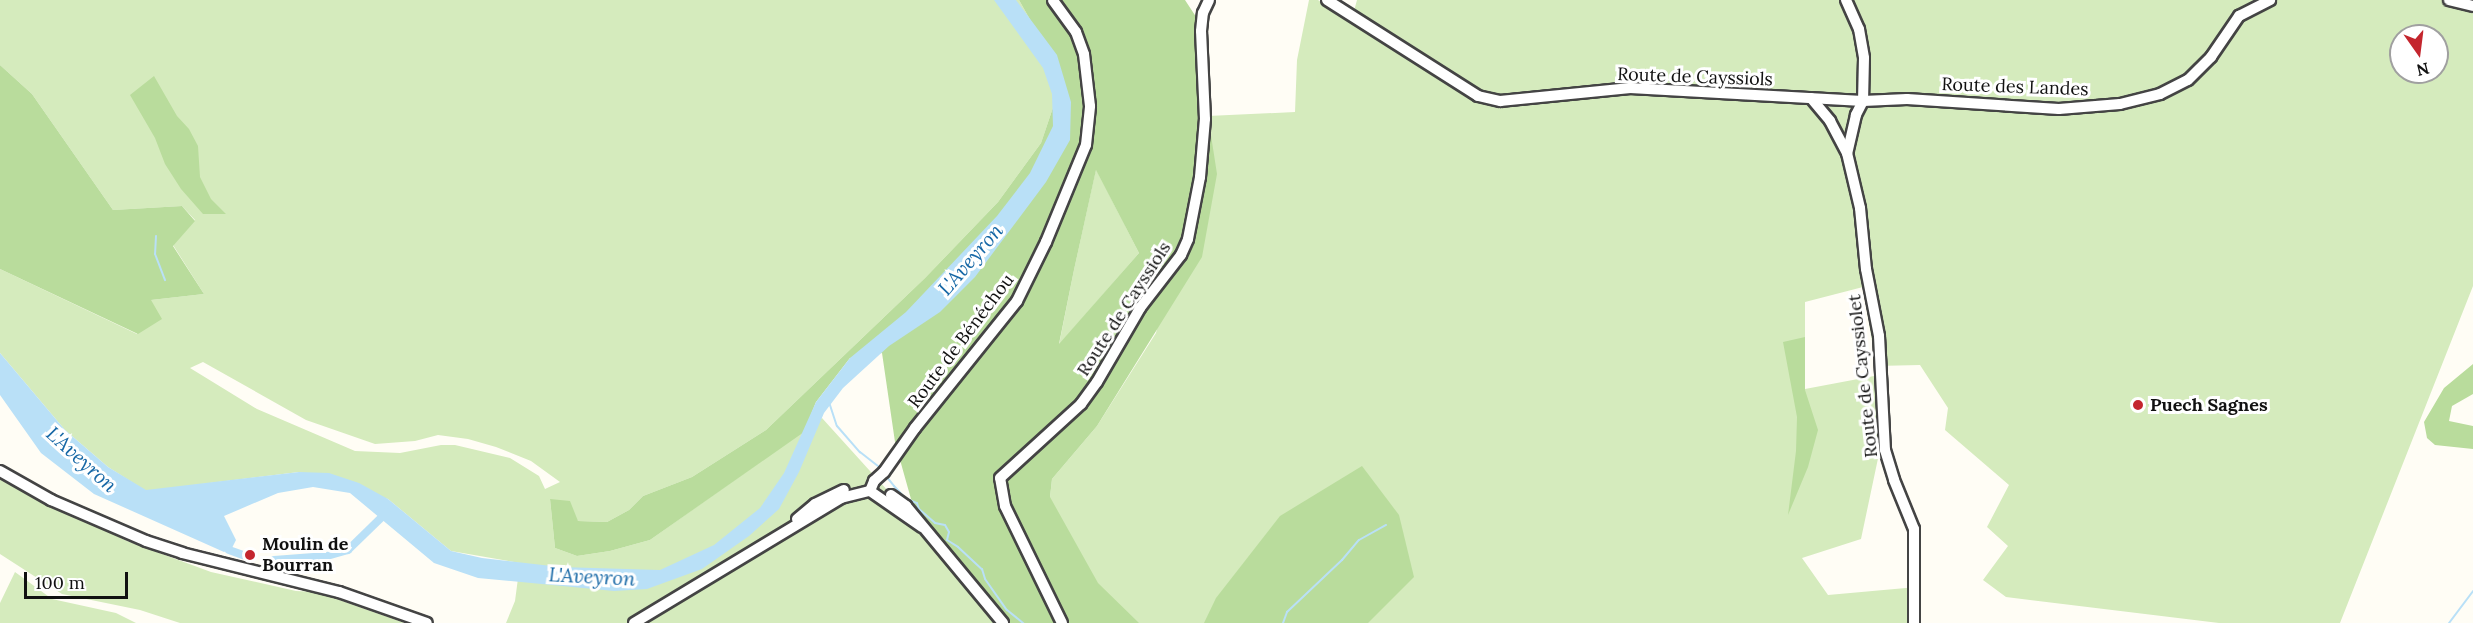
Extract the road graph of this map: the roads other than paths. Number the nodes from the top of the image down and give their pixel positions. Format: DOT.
graph roads {
  1 [pos="1053,0"];
  2 [pos="1209,0"];
  3 [pos="1328,0"];
  4 [pos="1846,0"];
  5 [pos="2270,0"];
  6 [pos="2449,0"];
  7 [pos="2473,6"];
  8 [pos="1811,98"];
  9 [pos="1838,99"];
  10 [pos="1863,101"];
  11 [pos="1847,153"];
  12 [pos="0,471"];
  13 [pos="870,491"];
  14 [pos="427,623"];
  15 [pos="634,623"];
  16 [pos="1003,623"];
  17 [pos="1062,623"];
  18 [pos="1914,623"];
  1 -- 13 [label="street, Route de Bénéchou"];
  2 -- 17 [label="street, Route de Cayssiols"];
  3 -- 8 [label="street, Route de Cayssiols"];
  4 -- 10 [label="street"];
  5 -- 10 [label="street, Route des Landes"];
  6 -- 7 [label="street"];
  8 -- 9 [label="street, Route de Cayssiols"];
  8 -- 11 [label="street, Route de Cayssiolet"];
  9 -- 10 [label="street, Route des Landes"];
  10 -- 11 [label="street"];
  11 -- 18 [label="street, Route de Cayssiolet"];
  12 -- 14 [label="street"];
  13 -- 15 [label="street"];
  13 -- 16 [label="street"];
}
